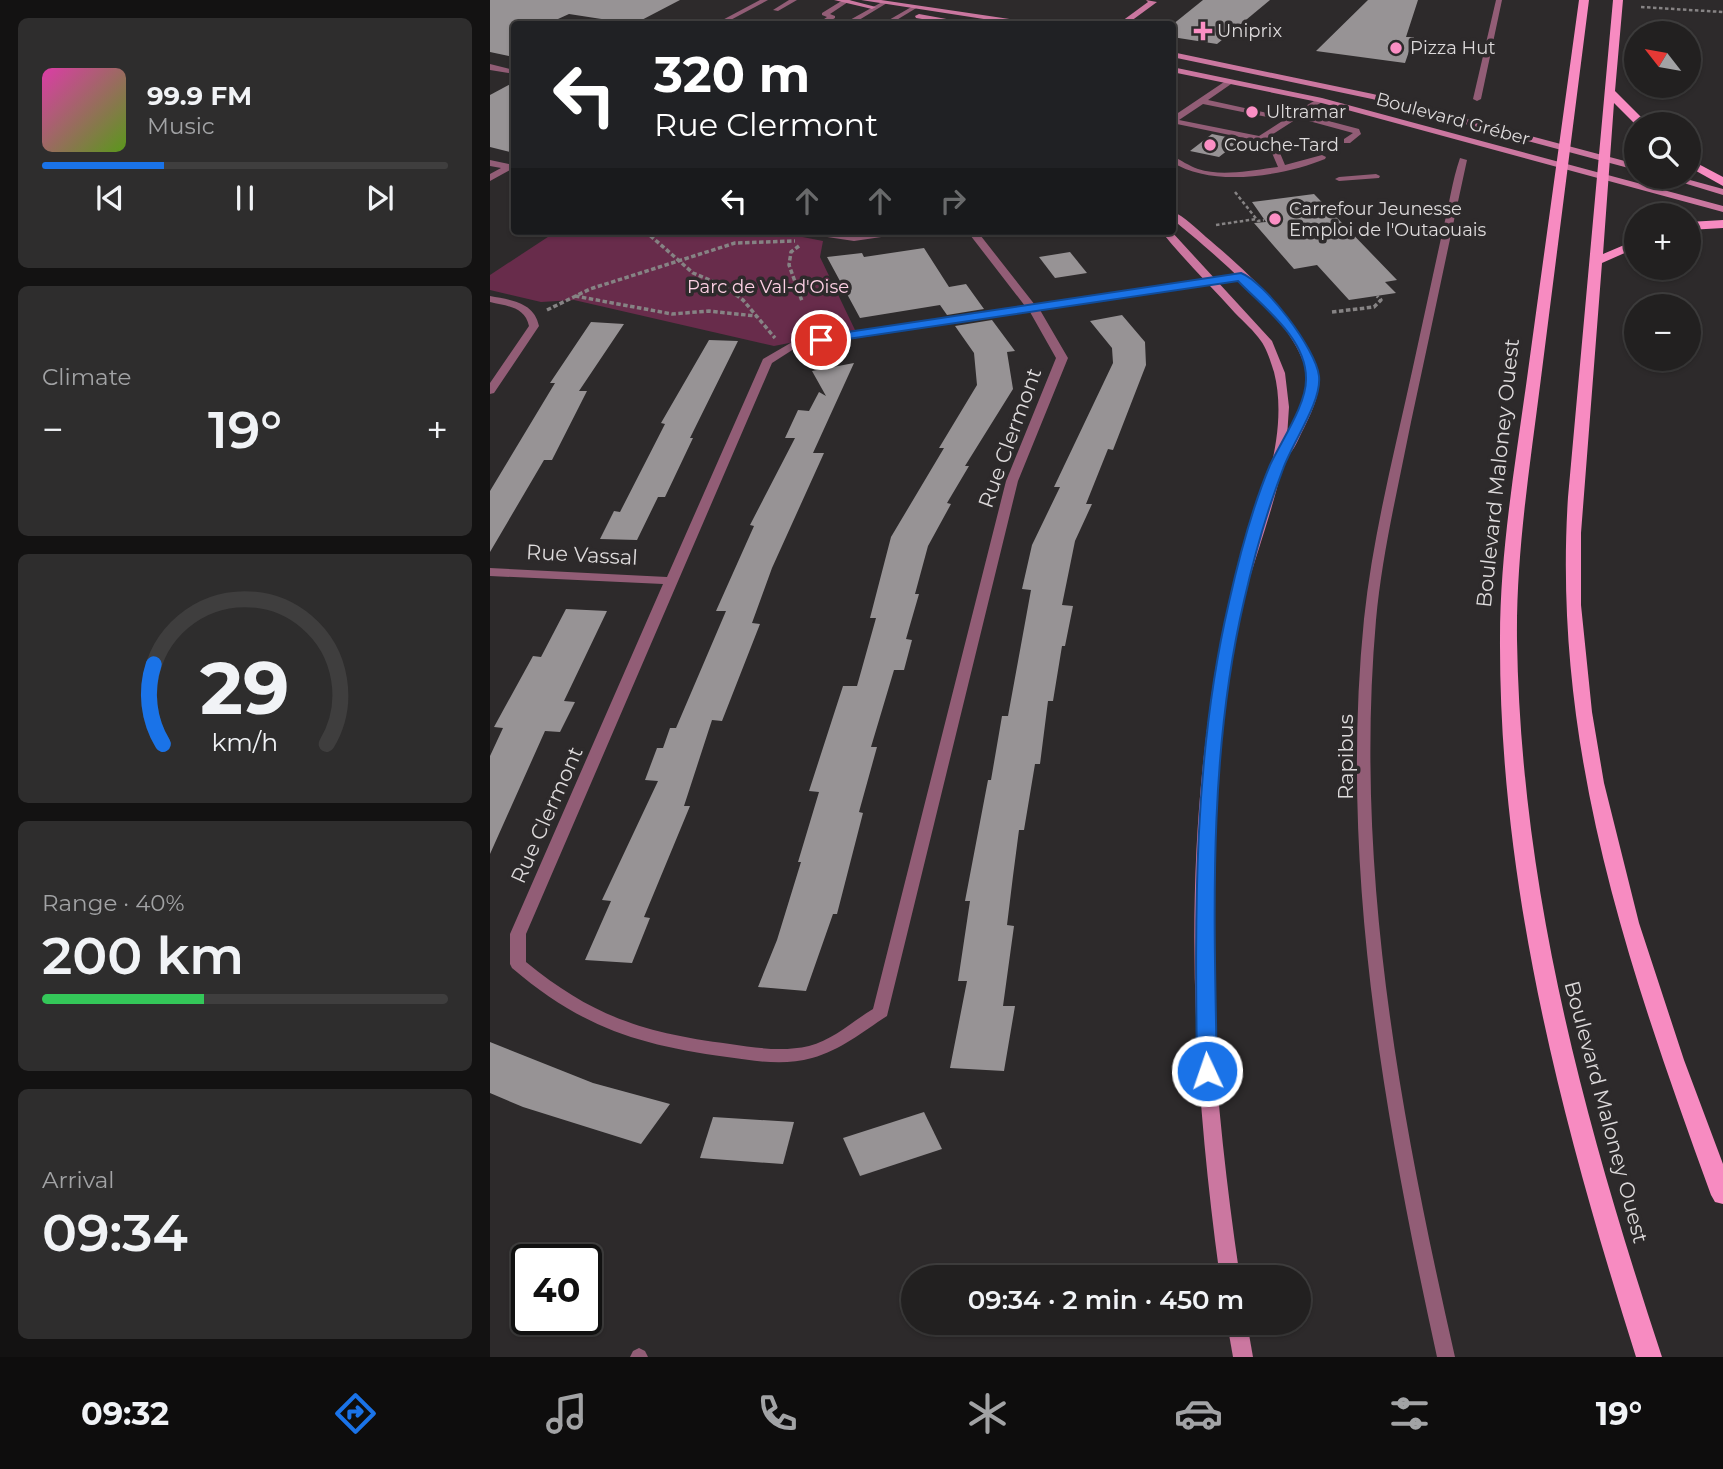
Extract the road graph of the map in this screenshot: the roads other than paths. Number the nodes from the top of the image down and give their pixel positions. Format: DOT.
graph roads {
  1 [pos="765,0"];
  2 [pos="794,0"];
  3 [pos="865,0"];
  4 [pos="1150,0"];
  5 [pos="1499,0"];
  6 [pos="1584,0"];
  7 [pos="1618,0"];
  8 [pos="844,1"];
  9 [pos="884,3"];
  10 [pos="915,7"];
  11 [pos="875,8"];
  12 [pos="776,10"];
  13 [pos="904,13"];
  14 [pos="725,21"];
  15 [pos="826,21"];
  16 [pos="852,21"];
  17 [pos="891,21"];
  18 [pos="947,21"];
  19 [pos="1009,21"];
  20 [pos="1126,21"];
  21 [pos="1176,55"];
  22 [pos="490,67"];
  23 [pos="1176,70"];
  24 [pos="511,71"];
  25 [pos="1230,82"];
  26 [pos="1610,92"];
  27 [pos="1477,99"];
  28 [pos="1319,100"];
  29 [pos="1201,102"];
  30 [pos="1630,112"];
  31 [pos="1296,115"];
  32 [pos="1176,119"];
  33 [pos="1176,122"];
  34 [pos="1260,139"];
  35 [pos="1347,141"];
  36 [pos="1283,144"];
  37 [pos="1563,156"];
  38 [pos="1322,157"];
  39 [pos="1605,159"];
  40 [pos="1176,160"];
  41 [pos="1463,160"];
  42 [pos="490,163"];
  43 [pos="1624,164"];
  44 [pos="511,167"];
  45 [pos="1282,167"];
  46 [pos="511,168"];
  47 [pos="1701,169"];
  48 [pos="1376,176"];
  49 [pos="1604,176"];
  50 [pos="490,178"];
  51 [pos="1339,179"];
  52 [pos="1723,182"];
  53 [pos="1701,186"];
  54 [pos="1723,192"];
  55 [pos="1723,209"];
  56 [pos="1176,219"];
  57 [pos="1723,224"];
  58 [pos="1701,225"];
  59 [pos="834,235"];
  60 [pos="875,235"];
  61 [pos="975,235"];
  62 [pos="1170,235"];
  63 [pos="1624,249"];
  64 [pos="1596,261"];
  65 [pos="1241,277"];
  66 [pos="1212,281"];
  67 [pos="490,299"];
  68 [pos="1034,310"];
  69 [pos="490,391"];
  70 [pos="1276,468"];
  71 [pos="490,572"];
  72 [pos="673,581"];
  73 [pos="1723,1195"];
  74 [pos="1228,1265"];
  75 [pos="1239,1335"];
  76 [pos="1243,1357"];
  77 [pos="1446,1357"];
  78 [pos="1649,1357"];
  1 -- 14 [label="lane"];
  2 -- 12 [label="lane"];
  3 -- 9 [label="street"];
  4 -- 20 [label="street"];
  5 -- 27 [label="lane"];
  6 -- 37 [label="main road, Boulevard Maloney Ouest"];
  7 -- 26 [label="main road"];
  8 -- 11 [label="street"];
  8 -- 15 [label="lane"];
  9 -- 10 [label="street"];
  9 -- 11 [label="lane"];
  10 -- 13 [label="lane"];
  10 -- 19 [label="street"];
  11 -- 13 [label="street"];
  11 -- 16 [label="lane"];
  13 -- 17 [label="lane"];
  13 -- 18 [label="street"];
  21 -- 37 [label="street, Boulevard Gréber"];
  22 -- 24 [label="street"];
  23 -- 25 [label="street, Boulevard Gréber"];
  25 -- 28 [label="street, Boulevard Gréber"];
  25 -- 29 [label="lane"];
  26 -- 30 [label="main road"];
  26 -- 39 [label="main road"];
  28 -- 31 [label="lane"];
  28 -- 37 [label="street, Boulevard Gréber"];
  29 -- 31 [label="lane"];
  29 -- 32 [label="lane"];
  31 -- 34 [label="lane"];
  31 -- 35 [label="lane"];
  33 -- 34 [label="lane"];
  34 -- 36 [label="lane"];
  36 -- 45 [label="lane"];
  37 -- 39 [label="street, Boulevard Gréber"];
  37 -- 49 [label="street, Boulevard Gréber"];
  37 -- 78 [label="main road, Boulevard Maloney Ouest"];
  38 -- 45 [label="lane"];
  39 -- 43 [label="street, Boulevard Gréber"];
  39 -- 49 [label="main road"];
  40 -- 45 [label="lane"];
  41 -- 77 [label="lane, Rapibus"];
  42 -- 44 [label="street"];
  46 -- 50 [label="street"];
  47 -- 52 [label="main road"];
  48 -- 51 [label="lane"];
  49 -- 55 [label="street, Boulevard Gréber"];
  49 -- 64 [label="main road"];
  53 -- 54 [label="street"];
  56 -- 65 [label="street"];
  57 -- 58 [label="main road"];
  59 -- 60 [label="street"];
  61 -- 68 [label="street"];
  62 -- 66 [label="street"];
  63 -- 64 [label="main road"];
  64 -- 73 [label="main road"];
  65 -- 66 [label="street"];
  65 -- 70 [label="street"];
  66 -- 68 [label="street"];
  66 -- 70 [label="street"];
  67 -- 69 [label="street"];
  68 -- 72 [label="street, Rue Clermont"];
  68 -- 72 [label="street, Rue Clermont"];
  70 -- 74 [label="street"];
  71 -- 72 [label="street, Rue Vassal"];
  75 -- 76 [label="street"];
}
